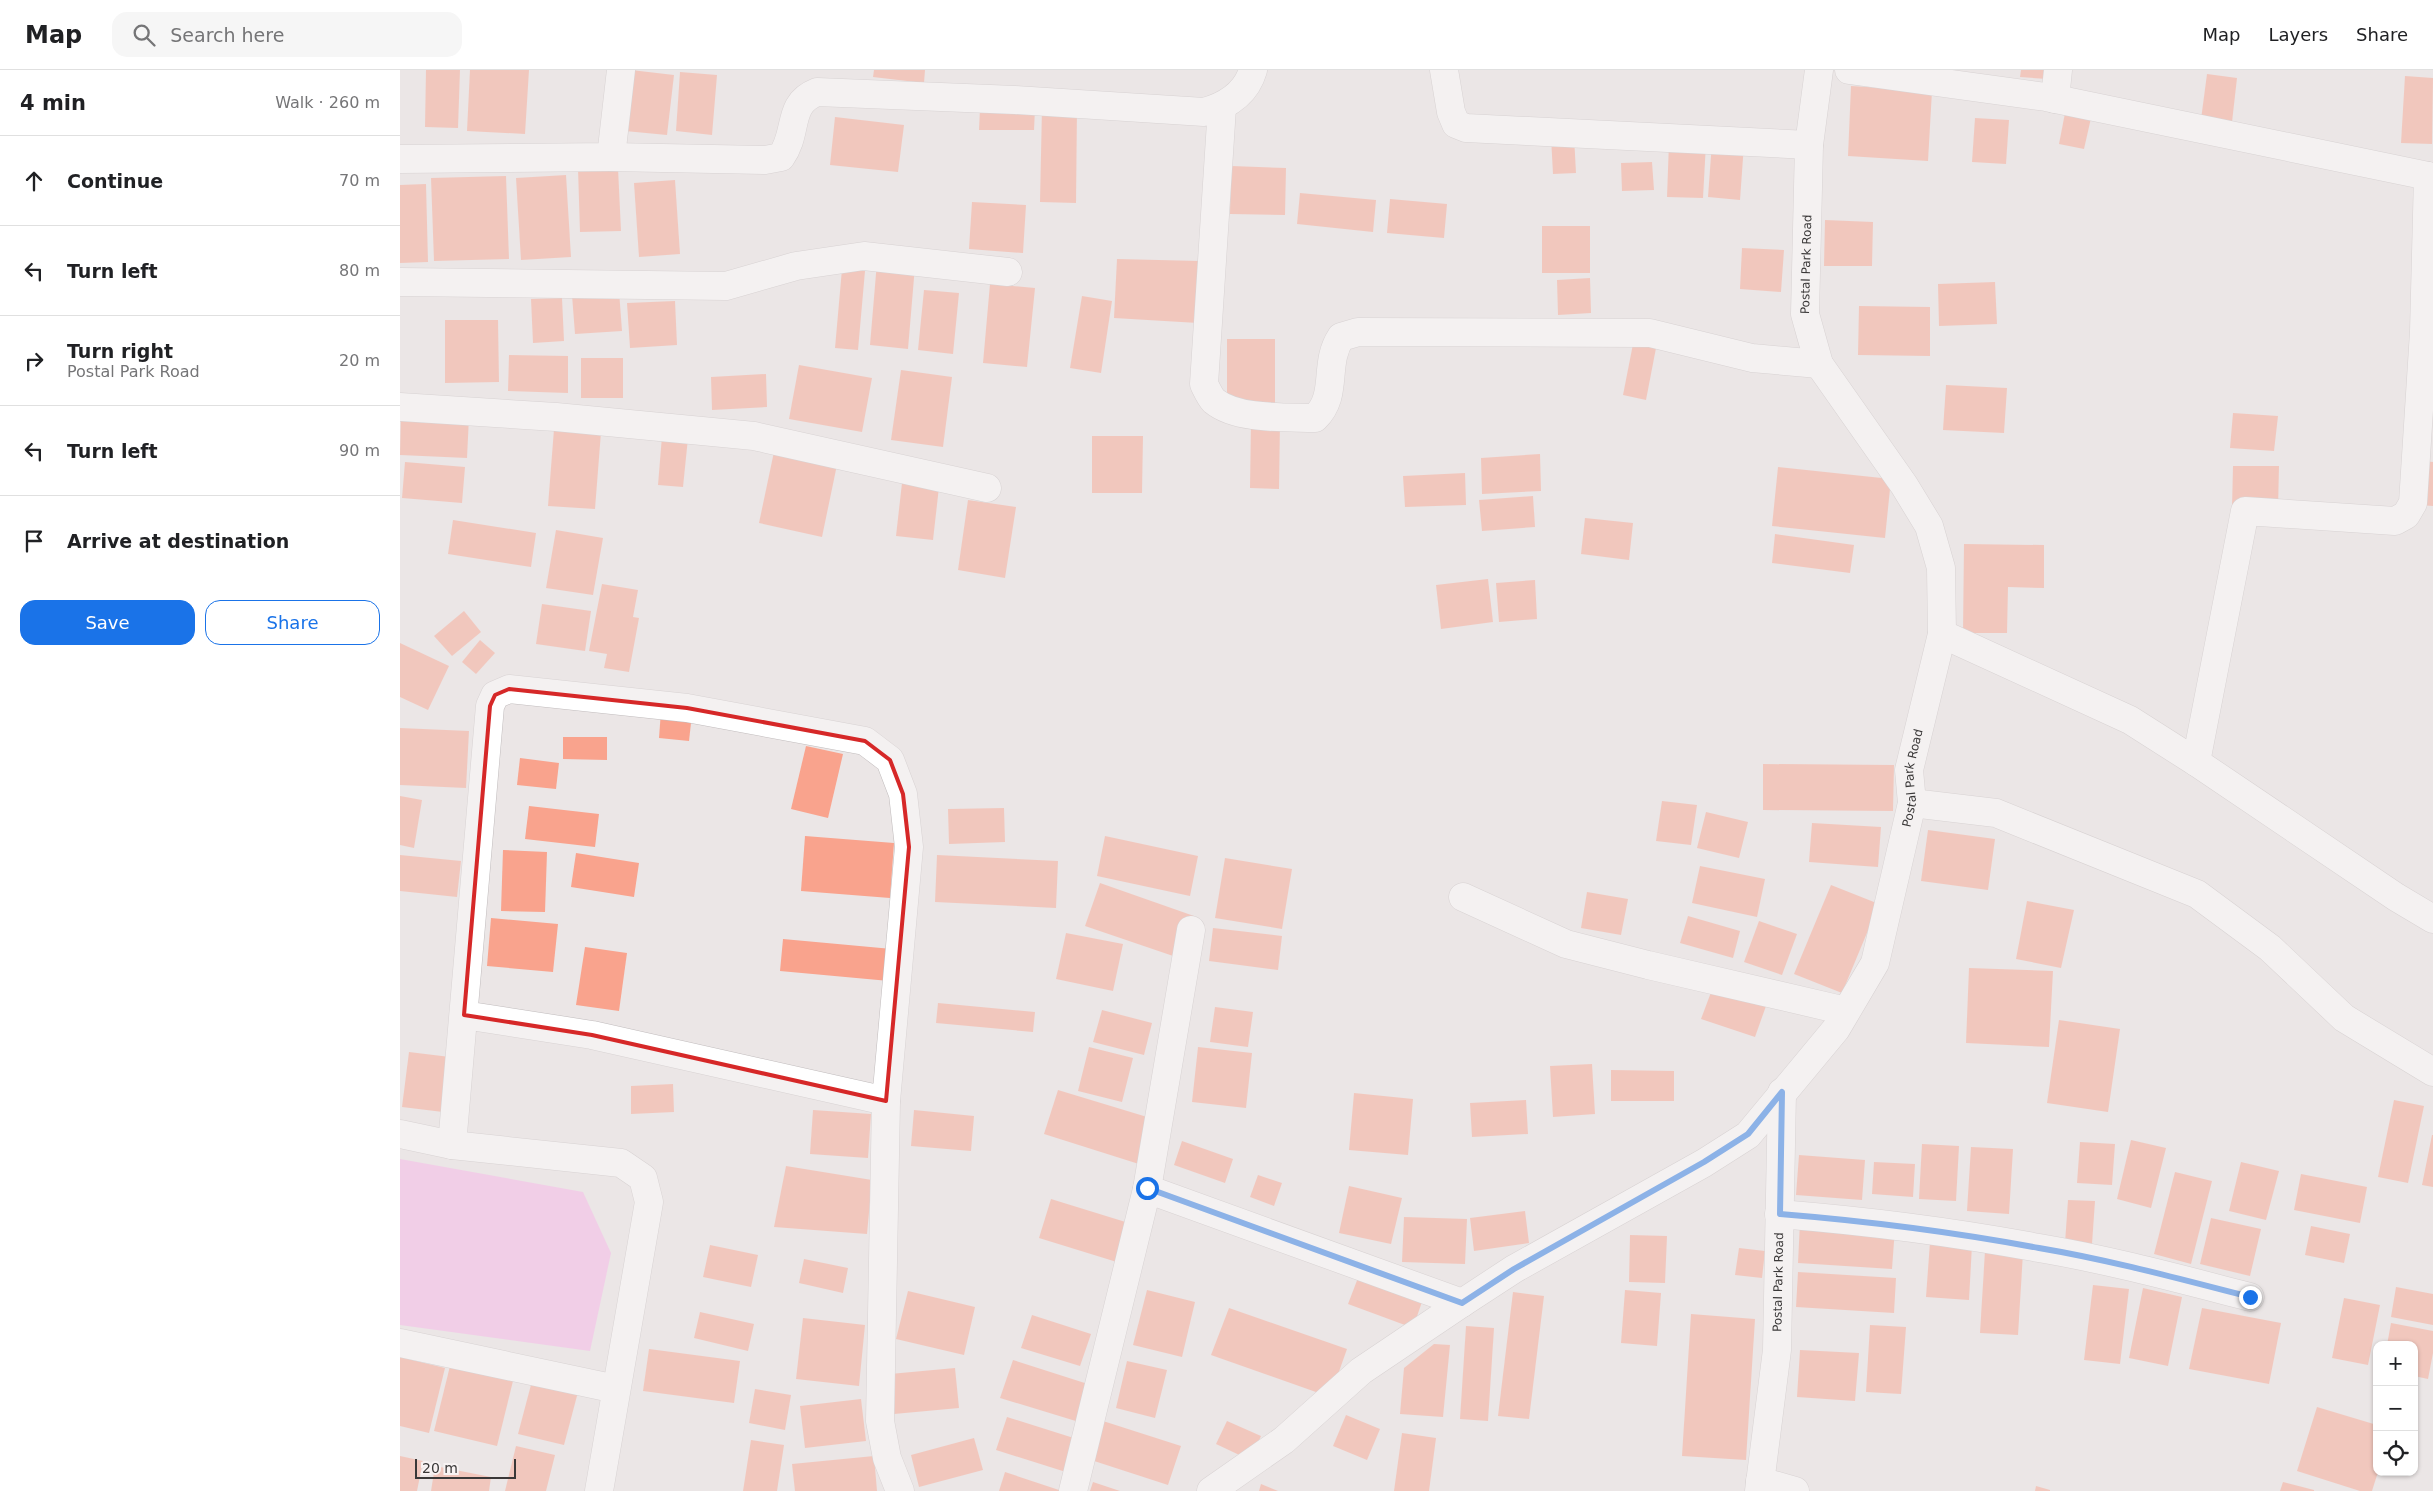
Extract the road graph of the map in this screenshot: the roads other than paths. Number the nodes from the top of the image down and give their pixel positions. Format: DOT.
graph roads {
  1 [pos="621,70"];
  2 [pos="1253,70"];
  3 [pos="1444,70"];
  4 [pos="1819,70"];
  5 [pos="1849,70"];
  6 [pos="2058,70"];
  7 [pos="2055,99"];
  8 [pos="1222,107"];
  9 [pos="1809,145"];
  10 [pos="611,157"];
  11 [pos="400,159"];
  12 [pos="2430,176"];
  13 [pos="1008,272"];
  14 [pos="400,282"];
  15 [pos="1818,364"];
  16 [pos="400,407"];
  17 [pos="987,488"];
  18 [pos="1942,634"];
  19 [pos="2196,762"];
  20 [pos="1912,803"];
  21 [pos="1463,898"];
  22 [pos="2433,919"];
  23 [pos="1190,930"];
  24 [pos="1846,1011"];
  25 [pos="464,1015"];
  26 [pos="2433,1072"];
  27 [pos="1782,1092"];
  28 [pos="886,1101"];
  29 [pos="400,1134"];
  30 [pos="452,1146"];
  31 [pos="1147,1188"];
  32 [pos="1780,1214"];
  33 [pos="2250,1297"];
  34 [pos="1462,1303"];
  35 [pos="400,1343"];
  36 [pos="616,1389"];
  37 [pos="1760,1486"];
  38 [pos="599,1491"];
  39 [pos="900,1491"];
  40 [pos="1073,1491"];
  41 [pos="1211,1491"];
  42 [pos="1795,1491"];
  1 -- 10 [label="street"];
  2 -- 8 [label="street"];
  3 -- 9 [label="street"];
  4 -- 9 [label="street, Postal Park Road"];
  5 -- 7 [label="street"];
  6 -- 7 [label="street"];
  7 -- 12 [label="street"];
  8 -- 10 [label="street"];
  8 -- 15 [label="street"];
  9 -- 15 [label="street, Postal Park Road"];
  10 -- 11 [label="street"];
  12 -- 19 [label="street"];
  13 -- 14 [label="street"];
  15 -- 18 [label="street, Postal Park Road"];
  16 -- 17 [label="street"];
  18 -- 19 [label="street"];
  18 -- 20 [label="street, Postal Park Road"];
  19 -- 22 [label="street"];
  20 -- 24 [label="street, Postal Park Road"];
  20 -- 26 [label="street"];
  21 -- 24 [label="street"];
  23 -- 31 [label="street"];
  24 -- 27 [label="street, Postal Park Road"];
  25 -- 28 [label="street"];
  25 -- 28 [label="street"];
  25 -- 30 [label="street"];
  27 -- 32 [label="street, Postal Park Road"];
  27 -- 34 [label="street"];
  28 -- 39 [label="street"];
  29 -- 30 [label="street"];
  30 -- 36 [label="street"];
  31 -- 34 [label="street"];
  31 -- 40 [label="street"];
  32 -- 33 [label="street"];
  32 -- 37 [label="street, Postal Park Road"];
  34 -- 41 [label="street"];
  35 -- 36 [label="street"];
  36 -- 38 [label="street"];
  37 -- 42 [label="street"];
}
